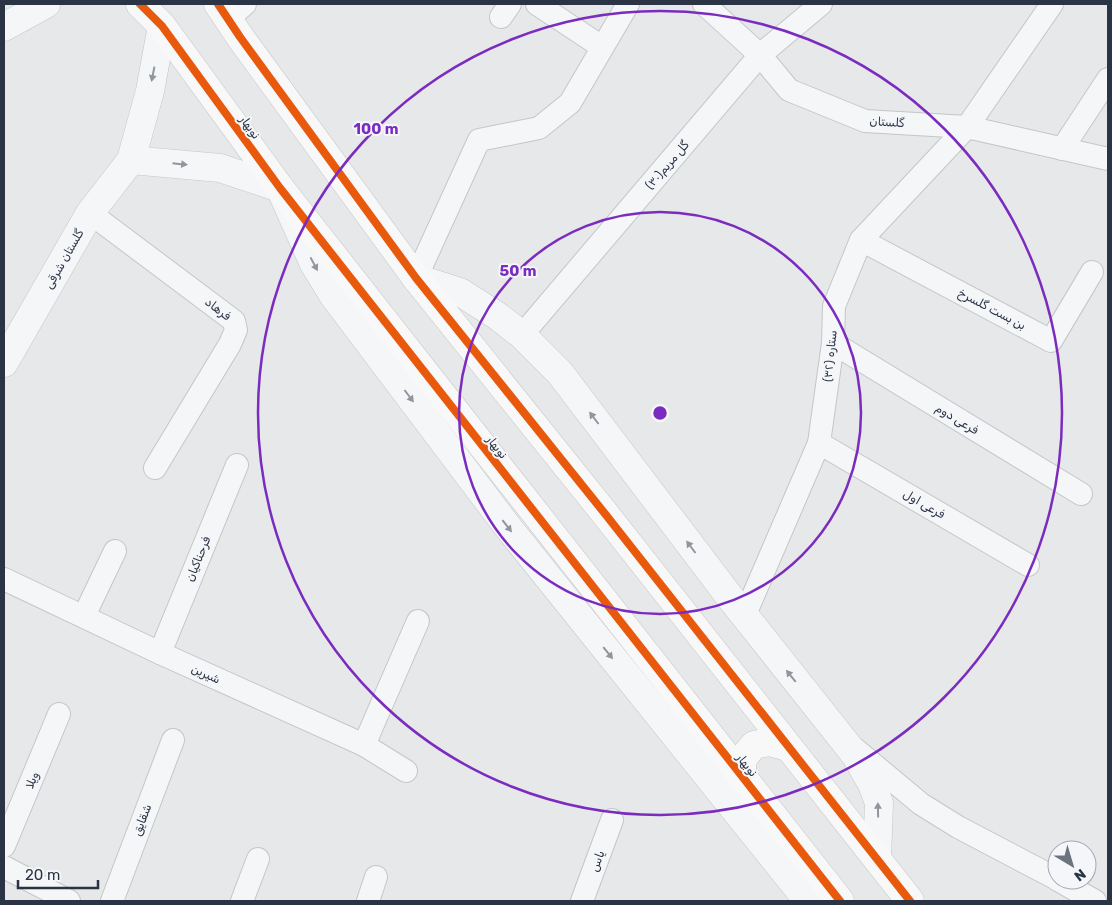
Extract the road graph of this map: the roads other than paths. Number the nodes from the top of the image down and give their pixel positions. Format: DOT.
graph roads {
  1 [pos="46,4"];
  2 [pos="140,4"];
  3 [pos="537,4"];
  4 [pos="628,4"];
  5 [pos="704,4"];
  6 [pos="821,4"];
  7 [pos="1052,4"];
  8 [pos="231,9"];
  9 [pos="162,26"];
  10 [pos="4,27"];
  11 [pos="602,47"];
  12 [pos="760,55"];
  13 [pos="1108,79"];
  14 [pos="967,127"];
  15 [pos="1062,149"];
  16 [pos="1108,158"];
  17 [pos="131,160"];
  18 [pos="280,188"];
  19 [pos="90,213"];
  20 [pos="861,240"];
  21 [pos="1092,272"];
  22 [pos="416,278"];
  23 [pos="522,335"];
  24 [pos="834,344"];
  25 [pos="4,363"];
  26 [pos="819,443"];
  27 [pos="237,466"];
  28 [pos="155,468"];
  29 [pos="1081,494"];
  30 [pos="115,551"];
  31 [pos="1028,565"];
  32 [pos="4,579"];
  33 [pos="84,616"];
  34 [pos="744,617"];
  35 [pos="418,621"];
  36 [pos="160,653"];
  37 [pos="59,714"];
  38 [pos="839,735"];
  39 [pos="173,740"];
  40 [pos="364,745"];
  41 [pos="788,747"];
  42 [pos="406,771"];
  43 [pos="741,776"];
  44 [pos="612,820"];
  45 [pos="4,846"];
  46 [pos="258,859"];
  47 [pos="877,859"];
  48 [pos="4,867"];
  49 [pos="1047,874"];
  50 [pos="376,877"];
  51 [pos="1076,890"];
  52 [pos="65,900"];
  53 [pos="112,901"];
  54 [pos="242,901"];
  55 [pos="368,901"];
  56 [pos="582,901"];
  57 [pos="808,901"];
  58 [pos="840,901"];
  59 [pos="910,901"];
  60 [pos="1095,901"];
  1 -- 10 [label="street"];
  2 -- 9 [label="main road, نوبهار"];
  3 -- 11 [label="street"];
  4 -- 11 [label="street"];
  5 -- 12 [label="street, گلستان"];
  6 -- 12 [label="street, گل مریم(۳۰)"];
  7 -- 14 [label="street, ستاره (۳۲)"];
  8 -- 22 [label="main road"];
  9 -- 17 [label="street, گلستان شرقی, one-way"];
  9 -- 18 [label="main road, نوبهار"];
  11 -- 22 [label="street"];
  12 -- 14 [label="street, گلستان"];
  12 -- 23 [label="street, گل مریم(۳۰)"];
  13 -- 15 [label="street"];
  14 -- 15 [label="street, گلستان"];
  14 -- 20 [label="street, ستاره (۳۲)"];
  15 -- 16 [label="street, گلستان"];
  17 -- 18 [label="street, one-way"];
  17 -- 19 [label="street, گلستان شرقی"];
  18 -- 43 [label="main road, نوبهار"];
  18 -- 57 [label="street, one-way"];
  19 -- 25 [label="street, گلستان شرقی"];
  19 -- 28 [label="street, فرهاد"];
  20 -- 21 [label="street, بن بست گلسرخ"];
  20 -- 24 [label="street, ستاره (۳۲)"];
  22 -- 23 [label="street"];
  22 -- 41 [label="main road"];
  34 -- 23 [label="street, one-way"];
  24 -- 26 [label="street, ستاره (۳۲)"];
  24 -- 29 [label="street, فرعی دوم"];
  26 -- 31 [label="street, فرعی اول"];
  26 -- 34 [label="street, ستاره (۳۲)"];
  27 -- 36 [label="street, فرحناکیان"];
  30 -- 33 [label="street"];
  32 -- 33 [label="street, شیرین"];
  33 -- 36 [label="street, شیرین"];
  38 -- 34 [label="street, one-way"];
  35 -- 40 [label="street"];
  36 -- 40 [label="street, شیرین"];
  37 -- 45 [label="street, ویلا"];
  47 -- 38 [label="street, one-way"];
  38 -- 49 [label="street"];
  39 -- 53 [label="street, شقایق"];
  40 -- 42 [label="street, شیرین"];
  41 -- 43 [label="main road"];
  41 -- 47 [label="main road"];
  43 -- 58 [label="main road, نوبهار"];
  44 -- 56 [label="street, یاس"];
  46 -- 54 [label="street"];
  47 -- 59 [label="main road"];
  48 -- 52 [label="street"];
  50 -- 55 [label="street"];
  51 -- 60 [label="street"];
}
